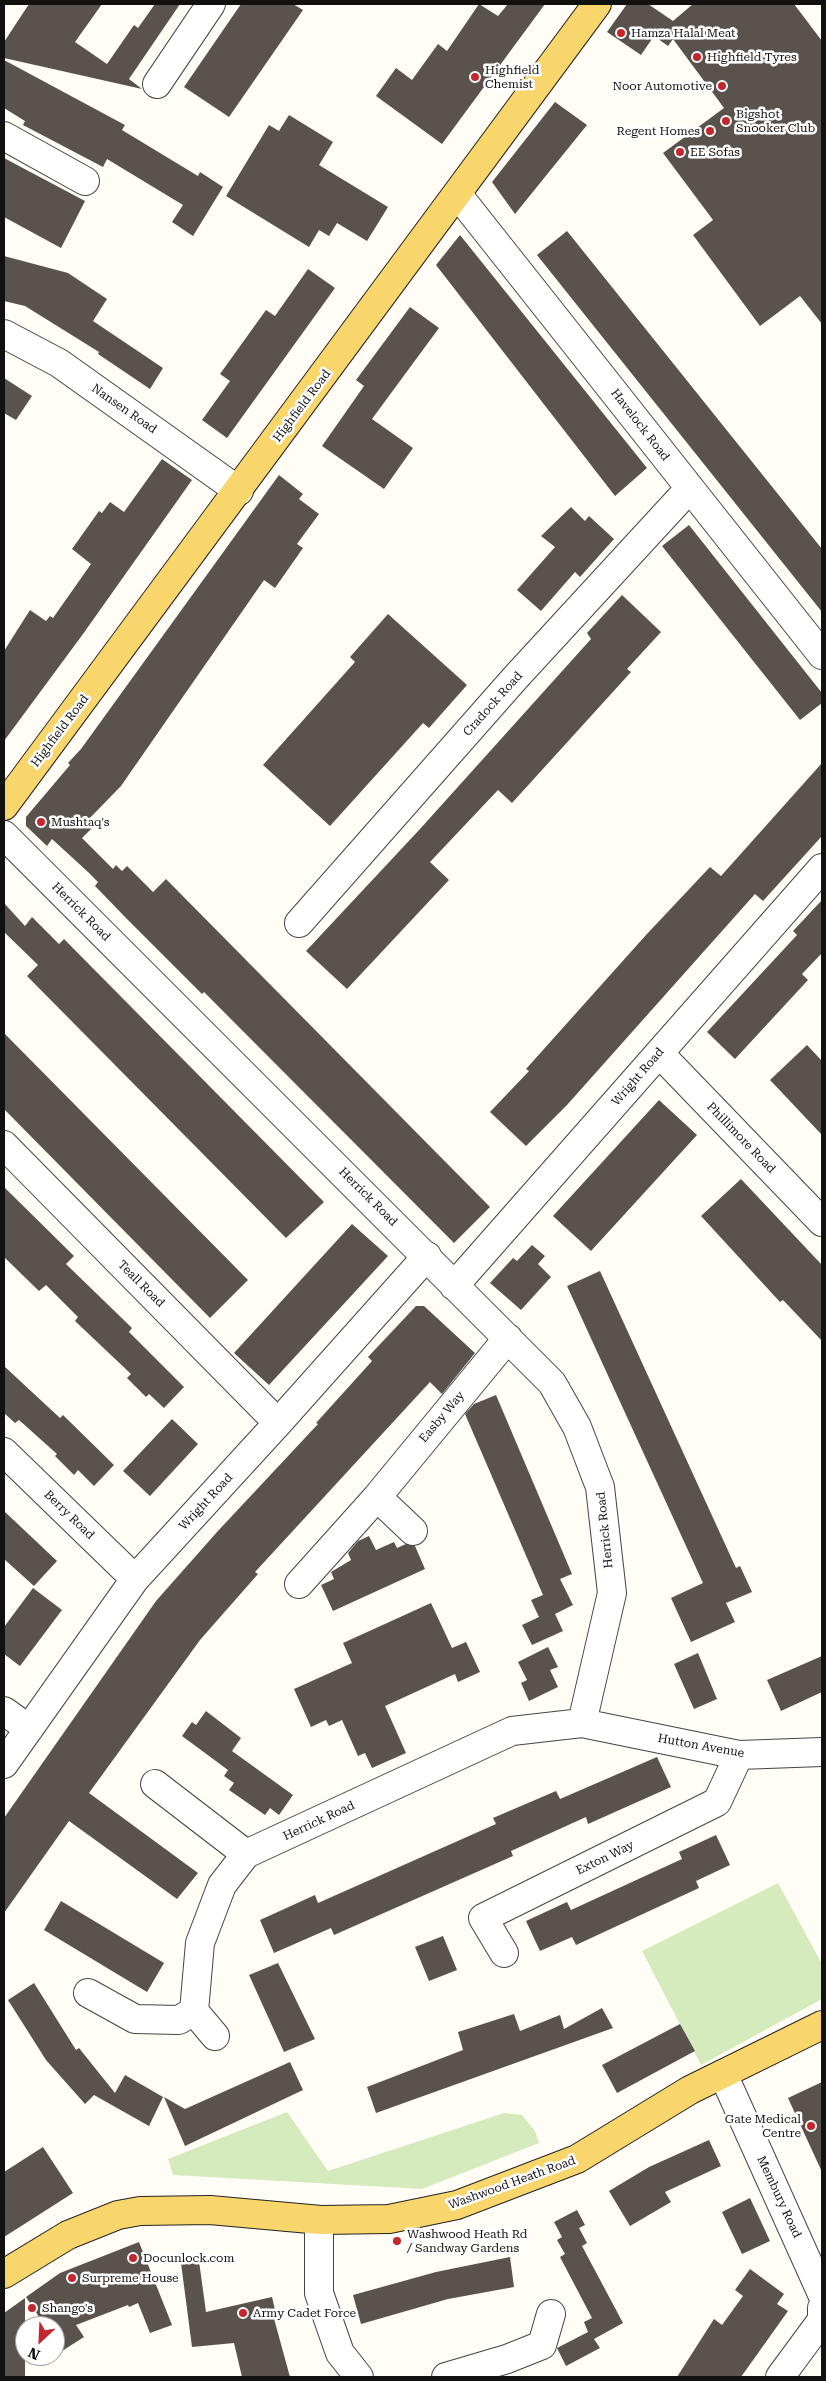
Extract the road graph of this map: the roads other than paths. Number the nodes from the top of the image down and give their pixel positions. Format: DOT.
graph roads {
  1 [pos="212,4"];
  2 [pos="597,4"];
  3 [pos="157,84"];
  4 [pos="4,136"];
  5 [pos="85,181"];
  6 [pos="458,195"];
  7 [pos="4,334"];
  8 [pos="690,488"];
  9 [pos="239,490"];
  10 [pos="822,655"];
  11 [pos="4,806"];
  12 [pos="4,835"];
  13 [pos="822,868"];
  14 [pos="299,923"];
  15 [pos="659,1053"];
  16 [pos="4,1145"];
  17 [pos="822,1222"];
  18 [pos="427,1256"];
  19 [pos="454,1286"];
  20 [pos="508,1338"];
  21 [pos="278,1423"];
  22 [pos="4,1452"];
  23 [pos="377,1497"];
  24 [pos="413,1530"];
  25 [pos="135,1579"];
  26 [pos="299,1584"];
  27 [pos="4,1711"];
  28 [pos="582,1723"];
  29 [pos="29,1729"];
  30 [pos="822,1752"];
  31 [pos="739,1756"];
  32 [pos="4,1764"];
  33 [pos="156,1784"];
  34 [pos="246,1854"];
  35 [pos="504,1953"];
  36 [pos="88,1993"];
  37 [pos="194,2011"];
  38 [pos="822,2025"];
  39 [pos="215,2036"];
  40 [pos="723,2074"];
  41 [pos="321,2220"];
  42 [pos="4,2274"];
  43 [pos="822,2294"];
  44 [pos="822,2308"];
  45 [pos="551,2314"];
  46 [pos="359,2377"];
  47 [pos="446,2377"];
  48 [pos="780,2377"];
  1 -- 3 [label="street"];
  2 -- 6 [label="main road, Highfield Road"];
  4 -- 5 [label="street"];
  6 -- 8 [label="street, Havelock Road"];
  6 -- 9 [label="main road, Highfield Road"];
  7 -- 9 [label="street, Nansen Road"];
  8 -- 10 [label="street, Havelock Road"];
  8 -- 14 [label="street, Cradock Road"];
  9 -- 11 [label="main road, Highfield Road"];
  12 -- 18 [label="street, Herrick Road"];
  13 -- 15 [label="street, Wright Road"];
  15 -- 17 [label="street, Phillimore Road"];
  15 -- 19 [label="street, Wright Road"];
  16 -- 21 [label="street, Teall Road"];
  18 -- 19 [label="street, Herrick Road"];
  18 -- 21 [label="street, Wright Road"];
  19 -- 20 [label="street, Herrick Road"];
  20 -- 23 [label="street, Easby Way"];
  20 -- 28 [label="street, Herrick Road"];
  21 -- 25 [label="street, Wright Road"];
  22 -- 25 [label="street, Berry Road"];
  23 -- 24 [label="street"];
  23 -- 26 [label="street, Easby Way"];
  25 -- 29 [label="street, Wright Road"];
  27 -- 29 [label="street"];
  28 -- 31 [label="street, Hutton Avenue"];
  28 -- 34 [label="street, Herrick Road"];
  29 -- 32 [label="street, Wright Road"];
  30 -- 31 [label="street, Hutton Avenue"];
  31 -- 35 [label="street, Exton Way"];
  33 -- 34 [label="street"];
  34 -- 37 [label="street, Herrick Road"];
  36 -- 37 [label="street"];
  37 -- 39 [label="street"];
  38 -- 40 [label="main road, Washwood Heath Road"];
  40 -- 41 [label="main road, Washwood Heath Road"];
  40 -- 43 [label="street, Membury Road"];
  41 -- 42 [label="main road, Washwood Heath Road"];
  41 -- 46 [label="street"];
  44 -- 48 [label="street"];
  45 -- 47 [label="street"];
}
